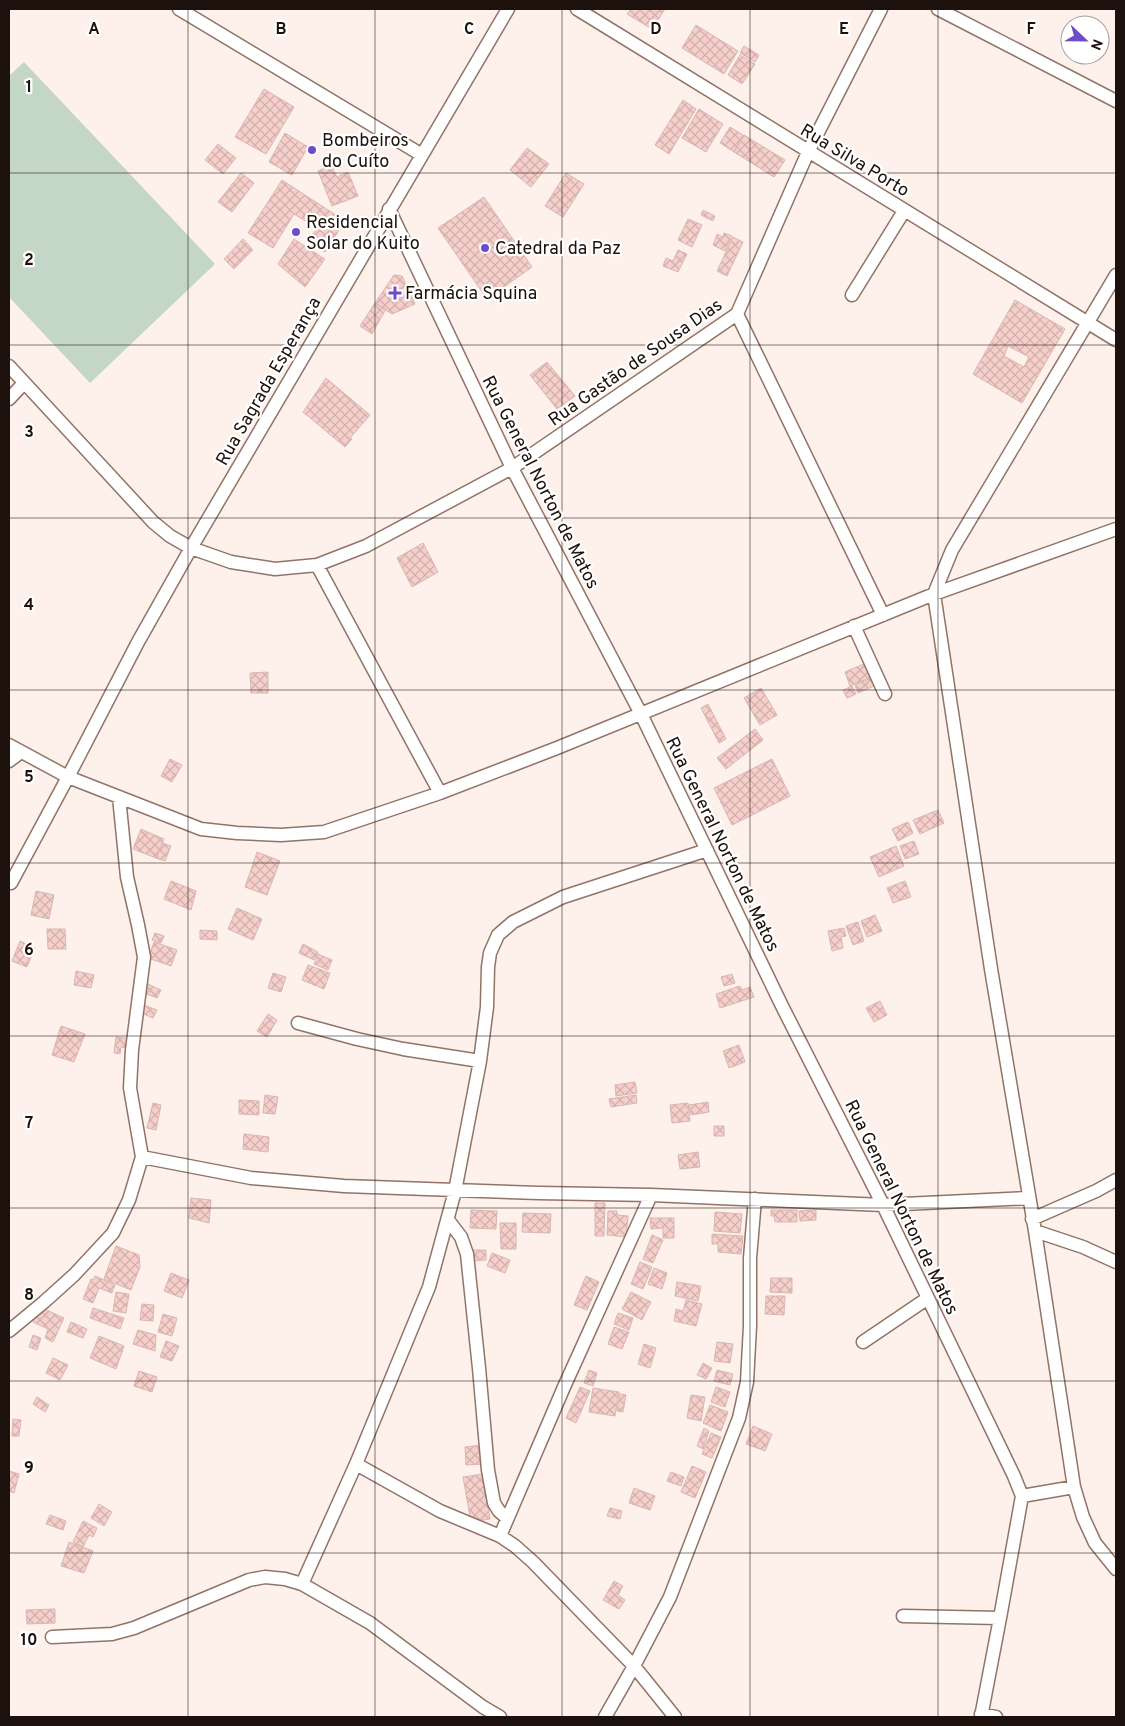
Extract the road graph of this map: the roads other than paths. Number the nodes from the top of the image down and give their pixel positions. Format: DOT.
graph roads {
  1 [pos="179,9"];
  2 [pos="508,9"];
  3 [pos="577,9"];
  4 [pos="881,9"];
  5 [pos="938,9"];
  6 [pos="193,12"];
  7 [pos="1116,101"];
  8 [pos="808,152"];
  9 [pos="422,155"];
  10 [pos="389,209"];
  11 [pos="904,211"];
  12 [pos="1116,275"];
  13 [pos="852,295"];
  14 [pos="737,314"];
  15 [pos="1088,323"];
  16 [pos="1116,340"];
  17 [pos="9,366"];
  18 [pos="24,383"];
  19 [pos="9,399"];
  20 [pos="512,468"];
  21 [pos="1116,528"];
  22 [pos="190,548"];
  23 [pos="317,566"];
  24 [pos="934,594"];
  25 [pos="883,615"];
  26 [pos="854,626"];
  27 [pos="885,694"];
  28 [pos="641,714"];
  29 [pos="9,745"];
  30 [pos="21,752"];
  31 [pos="9,761"];
  32 [pos="68,778"];
  33 [pos="440,792"];
  34 [pos="119,797"];
  35 [pos="707,850"];
  36 [pos="11,883"];
  37 [pos="298,1023"];
  38 [pos="480,1061"];
  39 [pos="142,1157"];
  40 [pos="1116,1180"];
  41 [pos="455,1190"];
  42 [pos="651,1195"];
  43 [pos="1029,1198"];
  44 [pos="756,1199"];
  45 [pos="883,1205"];
  46 [pos="448,1220"];
  47 [pos="1033,1225"];
  48 [pos="1116,1262"];
  49 [pos="928,1298"];
  50 [pos="9,1331"];
  51 [pos="863,1342"];
  52 [pos="356,1464"];
  53 [pos="1074,1487"];
  54 [pos="1022,1496"];
  55 [pos="507,1518"];
  56 [pos="500,1536"];
  57 [pos="1116,1569"];
  58 [pos="302,1584"];
  59 [pos="903,1616"];
  60 [pos="1000,1618"];
  61 [pos="52,1637"];
  62 [pos="634,1666"];
  63 [pos="981,1716"];
  64 [pos="500,1717"];
  65 [pos="605,1717"];
  66 [pos="675,1717"];
  67 [pos="996,1717"];
  1 -- 6 [label="street"];
  2 -- 9 [label="street, Rua Sagrada Esperança"];
  3 -- 8 [label="street, Rua Silva Porto"];
  4 -- 8 [label="street, Rua Gastão de Sousa Dias"];
  5 -- 7 [label="street"];
  6 -- 9 [label="street"];
  8 -- 11 [label="street, Rua Silva Porto"];
  8 -- 14 [label="street, Rua Gastão de Sousa Dias"];
  9 -- 10 [label="street, Rua Sagrada Esperança"];
  10 -- 20 [label="street, Rua General Norton de Matos"];
  10 -- 22 [label="street, Rua Sagrada Esperança"];
  11 -- 13 [label="street"];
  11 -- 15 [label="street, Rua Silva Porto"];
  12 -- 15 [label="street"];
  14 -- 20 [label="street, Rua Gastão de Sousa Dias"];
  14 -- 25 [label="street"];
  15 -- 16 [label="street, Rua Silva Porto"];
  15 -- 24 [label="street"];
  17 -- 18 [label="street, Rua Gastão de Sousa Dias"];
  18 -- 19 [label="street"];
  18 -- 22 [label="street, Rua Gastão de Sousa Dias"];
  20 -- 23 [label="street, Rua Gastão de Sousa Dias"];
  20 -- 28 [label="street, Rua General Norton de Matos"];
  21 -- 24 [label="street"];
  22 -- 23 [label="street, Rua Gastão de Sousa Dias"];
  22 -- 32 [label="street, Rua Sagrada Esperança"];
  23 -- 33 [label="street"];
  24 -- 25 [label="street"];
  24 -- 43 [label="street"];
  25 -- 26 [label="street"];
  26 -- 27 [label="street"];
  26 -- 28 [label="street"];
  28 -- 33 [label="street"];
  28 -- 35 [label="street, Rua General Norton de Matos"];
  29 -- 30 [label="street"];
  30 -- 31 [label="street"];
  30 -- 32 [label="street"];
  32 -- 34 [label="street"];
  32 -- 36 [label="street, Rua Sagrada Esperança"];
  33 -- 34 [label="street"];
  34 -- 39 [label="street"];
  35 -- 38 [label="street"];
  35 -- 45 [label="street, Rua General Norton de Matos"];
  37 -- 38 [label="street"];
  38 -- 41 [label="street"];
  39 -- 41 [label="street"];
  39 -- 50 [label="street"];
  40 -- 47 [label="street"];
  41 -- 42 [label="street"];
  41 -- 46 [label="street"];
  42 -- 44 [label="street"];
  42 -- 55 [label="street"];
  43 -- 45 [label="street"];
  43 -- 47 [label="street"];
  44 -- 45 [label="street"];
  44 -- 62 [label="street"];
  45 -- 49 [label="street, Rua General Norton de Matos"];
  46 -- 52 [label="street"];
  46 -- 55 [label="street"];
  47 -- 48 [label="street"];
  47 -- 53 [label="street"];
  49 -- 51 [label="street"];
  49 -- 54 [label="street, Rua General Norton de Matos"];
  52 -- 56 [label="street"];
  52 -- 58 [label="street"];
  53 -- 54 [label="street"];
  53 -- 57 [label="street"];
  54 -- 60 [label="street"];
  55 -- 56 [label="street"];
  56 -- 62 [label="street"];
  58 -- 61 [label="street"];
  58 -- 64 [label="street"];
  59 -- 60 [label="street"];
  60 -- 63 [label="street"];
  62 -- 65 [label="street"];
  62 -- 66 [label="street"];
  63 -- 67 [label="street"];
}
